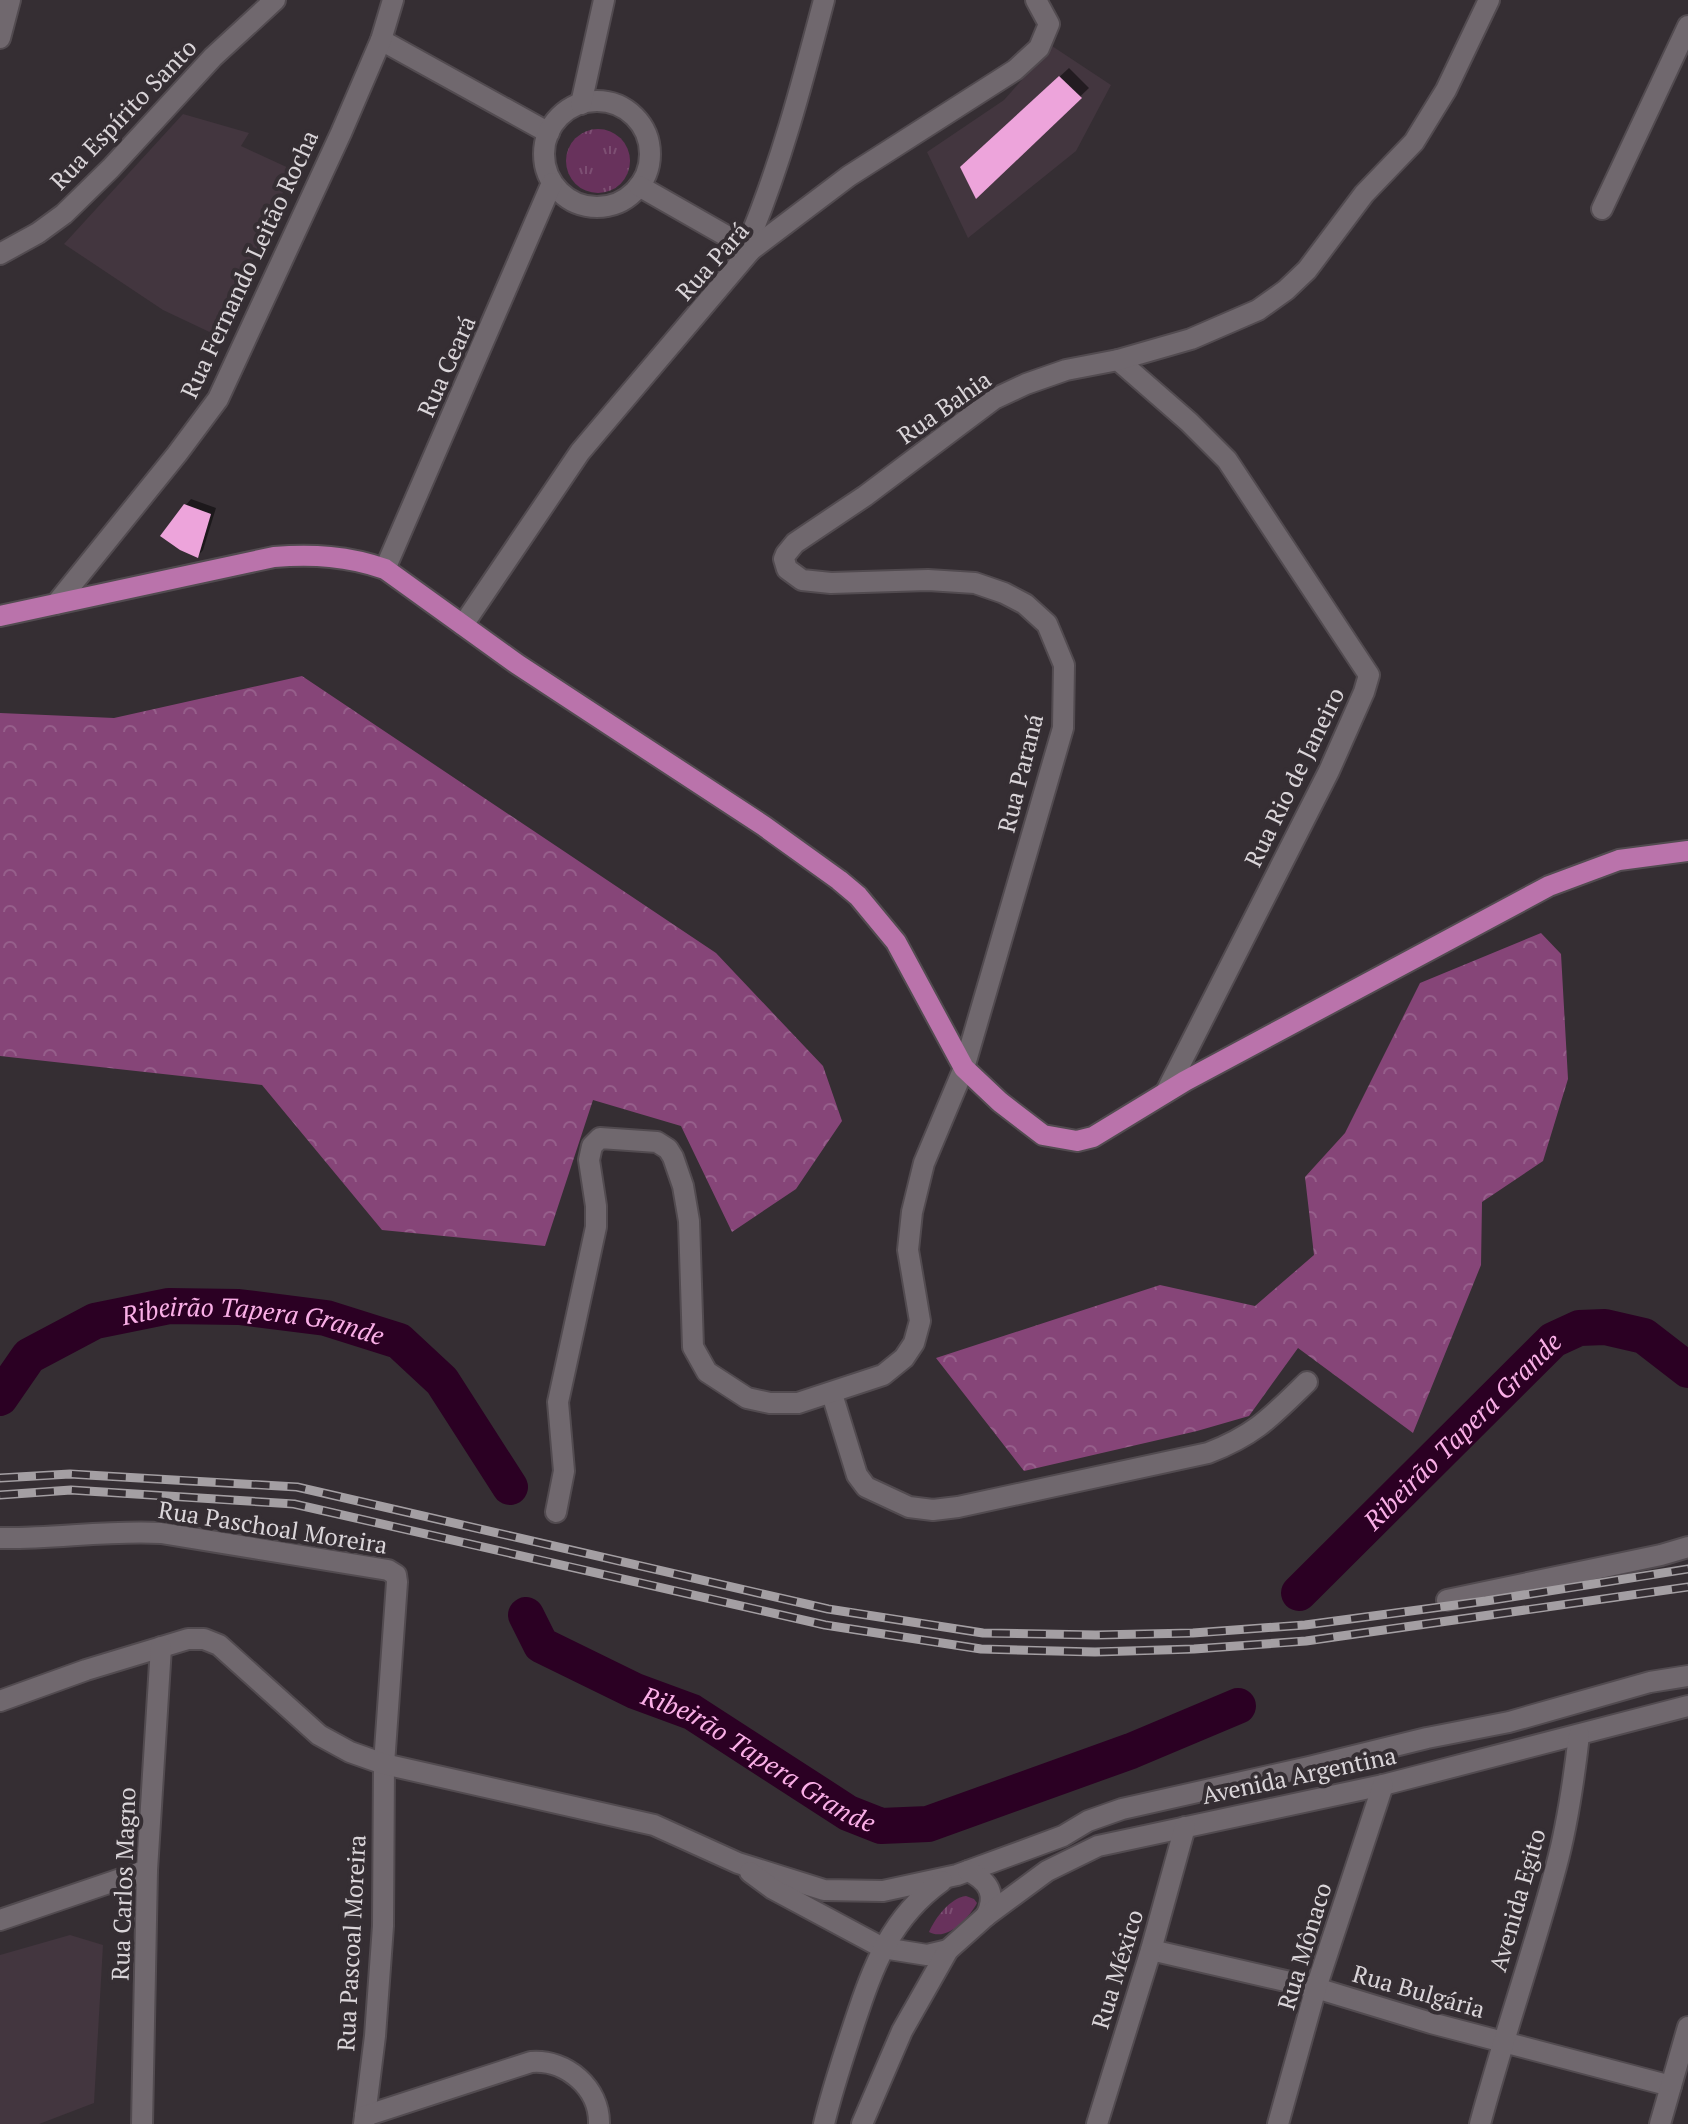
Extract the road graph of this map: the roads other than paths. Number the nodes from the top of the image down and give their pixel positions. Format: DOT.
graph roads {
  1 [pos="10,0"];
  2 [pos="275,0"];
  3 [pos="393,0"];
  4 [pos="604,0"];
  5 [pos="824,0"];
  6 [pos="1036,0"];
  7 [pos="1489,0"];
  8 [pos="1688,26"];
  9 [pos="0,38"];
  10 [pos="381,40"];
  11 [pos="581,104"];
  12 [pos="549,133"];
  13 [pos="552,183"];
  14 [pos="639,186"];
  15 [pos="1602,209"];
  16 [pos="748,249"];
  17 [pos="0,254"];
  18 [pos="1118,360"];
  19 [pos="816,530"];
  20 [pos="385,569"];
  21 [pos="56,604"];
  22 [pos="0,616"];
  23 [pos="463,625"];
  24 [pos="1688,851"];
  25 [pos="964,1068"];
  26 [pos="1166,1092"];
  27 [pos="1307,1382"];
  28 [pos="832,1394"];
  29 [pos="556,1512"];
  30 [pos="0,1538"];
  31 [pos="1688,1547"];
  32 [pos="1447,1600"];
  33 [pos="161,1647"];
  34 [pos="1688,1676"];
  35 [pos="1650,1682"];
  36 [pos="1627,1688"];
  37 [pos="0,1701"];
  38 [pos="1688,1706"];
  39 [pos="1657,1713"];
  40 [pos="1628,1720"];
  41 [pos="1579,1735"];
  42 [pos="384,1764"];
  43 [pos="1383,1785"];
  44 [pos="1185,1827"];
  45 [pos="738,1863"];
  46 [pos="147,1870"];
  47 [pos="968,1871"];
  48 [pos="948,1877"];
  49 [pos="986,1916"];
  50 [pos="0,1920"];
  51 [pos="883,1948"];
  52 [pos="948,1950"];
  53 [pos="1151,1950"];
  54 [pos="1316,1988"];
  55 [pos="1688,2027"];
  56 [pos="1502,2041"];
  57 [pos="1671,2086"];
  58 [pos="364,2120"];
  59 [pos="142,2124"];
  60 [pos="599,2124"];
  61 [pos="824,2124"];
  62 [pos="862,2124"];
  63 [pos="1097,2124"];
  64 [pos="1278,2124"];
  65 [pos="1480,2124"];
  66 [pos="1660,2124"];
  1 -- 9 [label="street"];
  2 -- 17 [label="street, Rua Espírito Santo"];
  3 -- 10 [label="street, Rua Fernando Leitão Rocha"];
  4 -- 11 [label="street"];
  5 -- 16 [label="street"];
  6 -- 16 [label="street, Rua Pará"];
  7 -- 18 [label="street, Rua Bahia"];
  8 -- 15 [label="street"];
  10 -- 12 [label="street"];
  10 -- 21 [label="street, Rua Fernando Leitão Rocha"];
  11 -- 12 [label="street"];
  11 -- 14 [label="street"];
  12 -- 13 [label="street"];
  13 -- 14 [label="street"];
  13 -- 20 [label="street, Rua Ceará"];
  14 -- 16 [label="street"];
  16 -- 23 [label="street, Rua Pará"];
  18 -- 19 [label="street, Rua Bahia"];
  18 -- 26 [label="street, Rua Rio de Janeiro"];
  19 -- 25 [label="street, Rua Paraná"];
  20 -- 21 [label="main road"];
  20 -- 23 [label="main road"];
  21 -- 22 [label="main road"];
  23 -- 25 [label="main road"];
  24 -- 26 [label="main road"];
  25 -- 26 [label="main road"];
  25 -- 28 [label="street"];
  27 -- 28 [label="street"];
  28 -- 29 [label="street"];
  30 -- 42 [label="street, Rua Paschoal Moreira"];
  31 -- 32 [label="street"];
  33 -- 37 [label="street"];
  33 -- 42 [label="street"];
  33 -- 46 [label="street, Rua Carlos Magno"];
  34 -- 35 [label="street, Avenida Argentina"];
  35 -- 36 [label="street, Avenida Argentina"];
  35 -- 39 [label="street"];
  36 -- 40 [label="street"];
  36 -- 47 [label="street, Avenida Argentina"];
  38 -- 39 [label="street, Avenida Argentina"];
  39 -- 40 [label="street, Avenida Argentina"];
  40 -- 41 [label="street, Avenida Argentina"];
  41 -- 43 [label="street, Avenida Argentina"];
  41 -- 56 [label="street, Avenida Egito"];
  42 -- 45 [label="street"];
  42 -- 58 [label="street, Rua Pascoal Moreira"];
  43 -- 44 [label="street, Avenida Argentina"];
  43 -- 54 [label="street, Rua Mônaco"];
  44 -- 49 [label="street, Avenida Argentina"];
  44 -- 53 [label="street, Rua México"];
  45 -- 48 [label="street, Avenida Argentina"];
  45 -- 51 [label="street"];
  46 -- 50 [label="street"];
  46 -- 59 [label="street, Rua Carlos Magno"];
  47 -- 48 [label="street, Avenida Argentina"];
  47 -- 49 [label="street"];
  48 -- 51 [label="street"];
  49 -- 52 [label="street, Avenida Argentina"];
  51 -- 52 [label="street"];
  51 -- 61 [label="street"];
  52 -- 62 [label="street, Avenida Argentina"];
  53 -- 54 [label="street, Rua Bulgária"];
  53 -- 63 [label="street, Rua México"];
  54 -- 56 [label="street, Rua Bulgária"];
  54 -- 64 [label="street, Rua Mônaco"];
  55 -- 57 [label="street"];
  56 -- 57 [label="street, Rua Bulgária"];
  56 -- 65 [label="street, Avenida Egito"];
  57 -- 66 [label="street"];
  58 -- 60 [label="street"];
}
